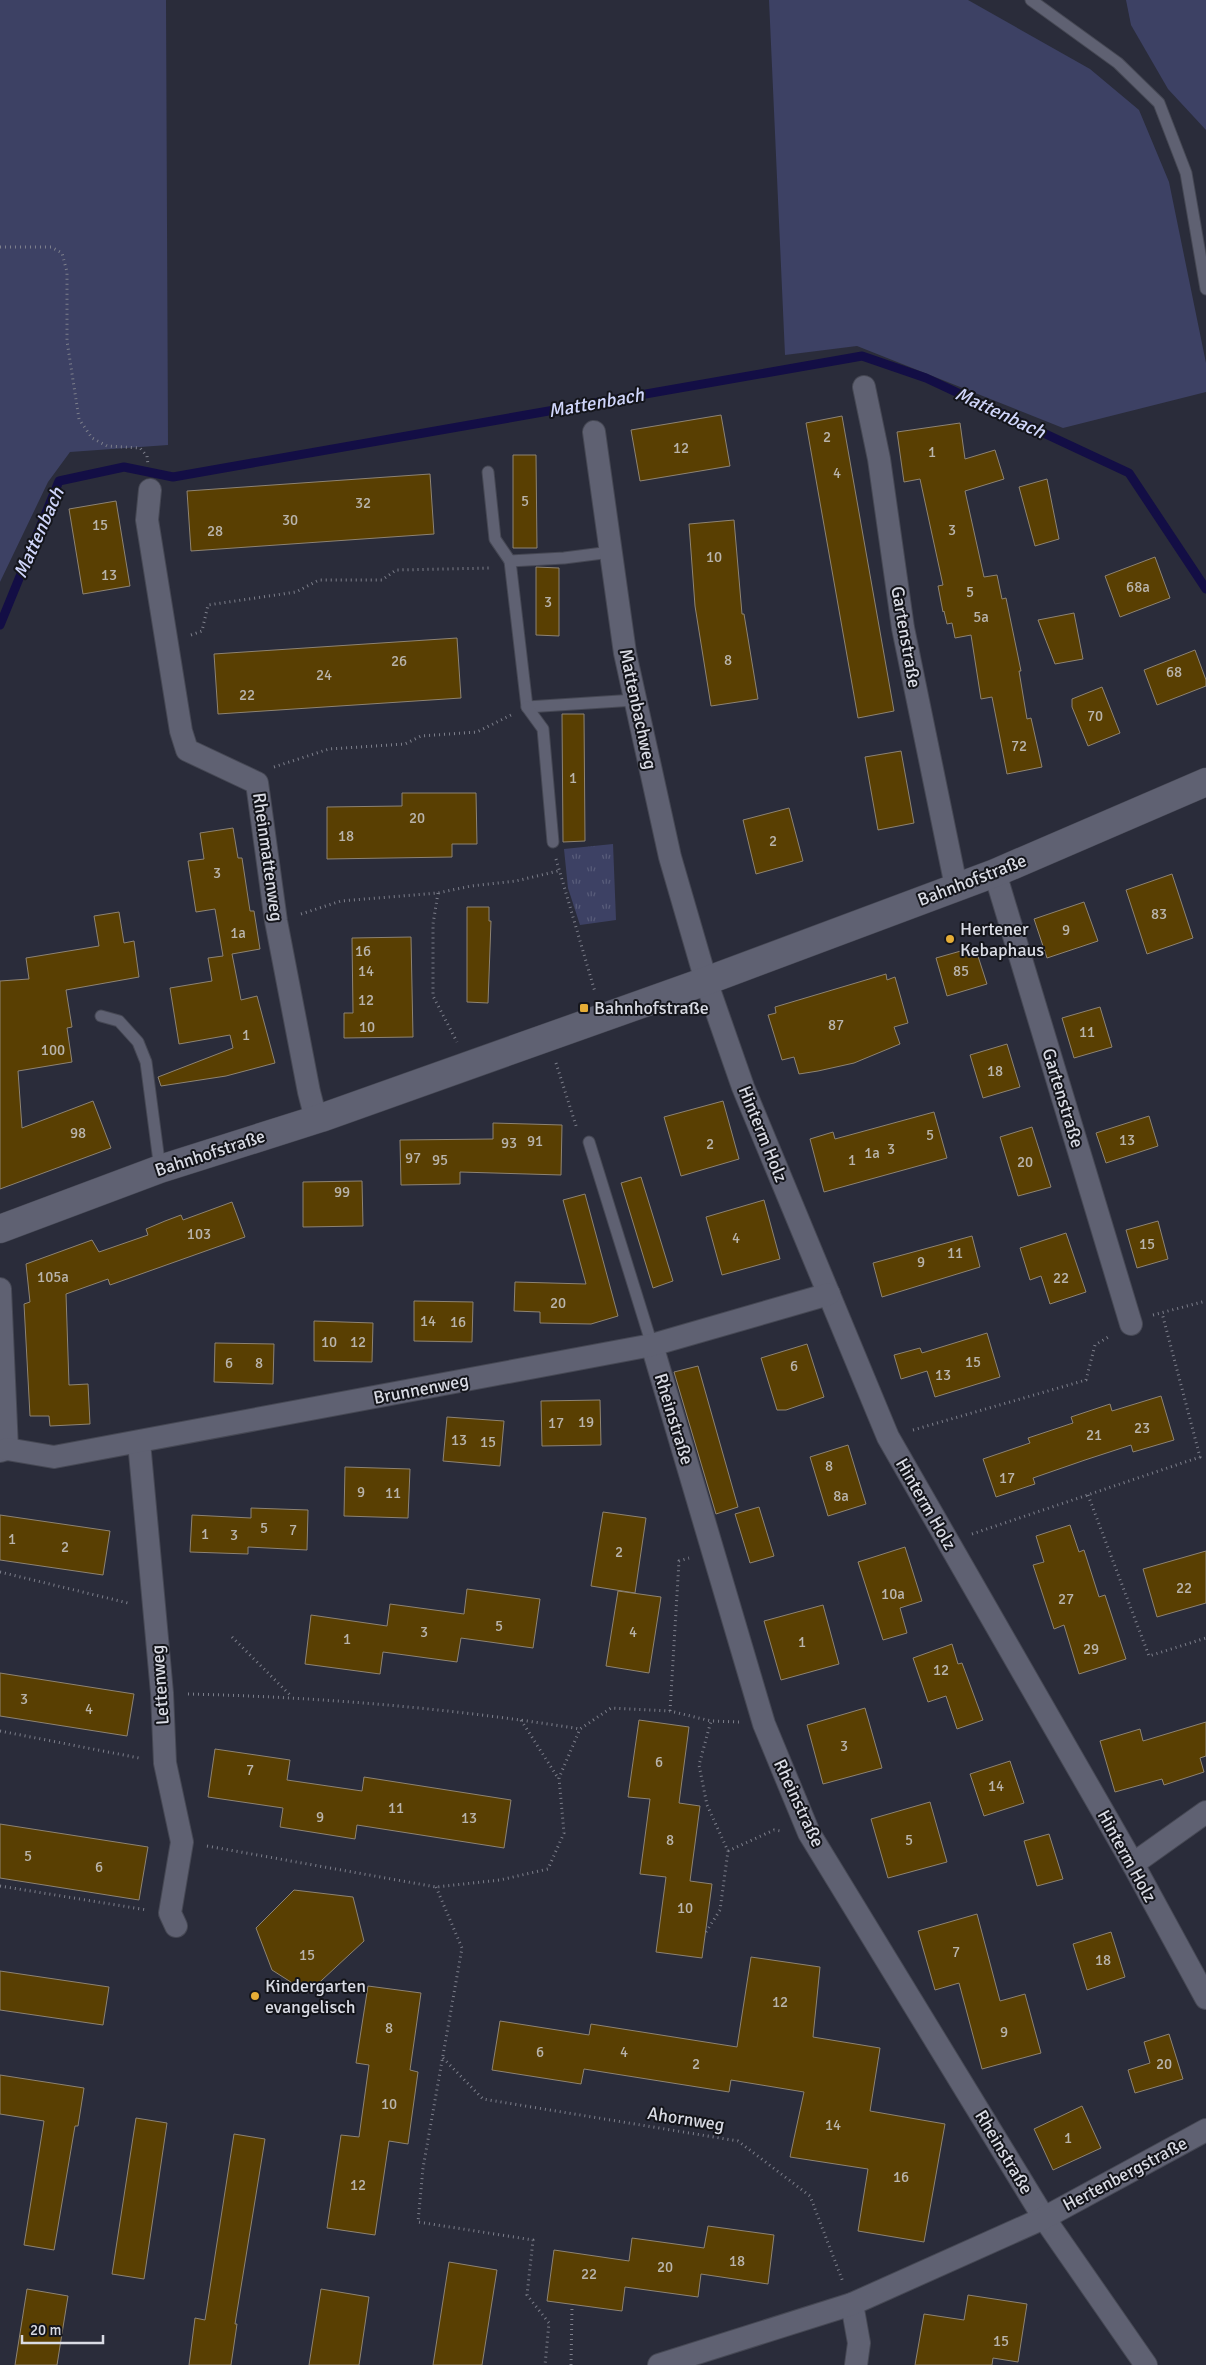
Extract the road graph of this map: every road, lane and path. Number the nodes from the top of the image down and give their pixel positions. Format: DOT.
graph roads {
  1 [pos="1031,0"];
  2 [pos="0,247"];
  3 [pos="1206,289"];
  4 [pos="864,387"];
  5 [pos="594,432"];
  6 [pos="147,456"];
  7 [pos="488,472"];
  8 [pos="150,490"];
  9 [pos="611,552"];
  10 [pos="510,564"];
  11 [pos="167,644"];
  12 [pos="636,700"];
  13 [pos="527,707"];
  14 [pos="1206,782"];
  15 [pos="257,783"];
  16 [pos="552,842"];
  17 [pos="558,871"];
  18 [pos="995,873"];
  19 [pos="956,886"];
  20 [pos="438,893"];
  21 [pos="276,921"];
  22 [pos="706,982"];
  23 [pos="101,1016"];
  24 [pos="603,1017"];
  25 [pos="550,1036"];
  26 [pos="470,1064"];
  27 [pos="316,1119"];
  28 [pos="589,1142"];
  29 [pos="160,1169"];
  30 [pos="0,1229"];
  31 [pos="0,1289"];
  32 [pos="830,1294"];
  33 [pos="1206,1301"];
  34 [pos="1162,1313"];
  35 [pos="1131,1324"];
  36 [pos="652,1345"];
  37 [pos="888,1437"];
  38 [pos="139,1442"];
  39 [pos="4,1450"];
  40 [pos="1088,1495"];
  41 [pos="948,1542"];
  42 [pos="713,1551"];
  43 [pos="0,1572"];
  44 [pos="155,1609"];
  45 [pos="232,1637"];
  46 [pos="1206,1638"];
  47 [pos="162,1693"];
  48 [pos="291,1696"];
  49 [pos="670,1711"];
  50 [pos="521,1719"];
  51 [pos="711,1720"];
  52 [pos="764,1724"];
  53 [pos="580,1729"];
  54 [pos="0,1731"];
  55 [pos="165,1763"];
  56 [pos="559,1778"];
  57 [pos="1206,1812"];
  58 [pos="809,1832"];
  59 [pos="182,1842"];
  60 [pos="728,1851"];
  61 [pos="1133,1864"];
  62 [pos="0,1886"];
  63 [pos="436,1887"];
  64 [pos="173,1920"];
  65 [pos="706,1932"];
  66 [pos="1206,1998"];
  67 [pos="442,2058"];
  68 [pos="1206,2130"];
  69 [pos="1044,2218"];
  70 [pos="852,2304"];
  71 [pos="572,2306"];
  72 [pos="545,2365"];
  73 [pos="570,2365"];
  74 [pos="659,2365"];
  75 [pos="856,2365"];
  76 [pos="1146,2365"];
  1 -- 3 [label="lane"];
  2 -- 6 [label="path"];
  4 -- 19 [label="street, Gartenstraße"];
  5 -- 9 [label="street, Mattenbachweg"];
  7 -- 10 [label="lane"];
  8 -- 11 [label="street, Rheinmattenweg"];
  9 -- 10 [label="lane"];
  9 -- 12 [label="street, Mattenbachweg"];
  10 -- 11 [label="path"];
  10 -- 13 [label="lane"];
  11 -- 15 [label="street, Rheinmattenweg"];
  12 -- 13 [label="lane"];
  12 -- 22 [label="street, Mattenbachweg"];
  13 -- 15 [label="path"];
  13 -- 16 [label="lane"];
  14 -- 18 [label="street, Bahnhofstraße"];
  15 -- 21 [label="street, Rheinmattenweg"];
  16 -- 17 [label="path"];
  17 -- 20 [label="path"];
  17 -- 24 [label="path"];
  18 -- 19 [label="street, Bahnhofstraße"];
  18 -- 35 [label="street, Gartenstraße"];
  19 -- 22 [label="street, Bahnhofstraße"];
  20 -- 21 [label="path"];
  20 -- 26 [label="path"];
  21 -- 27 [label="street, Rheinmattenweg"];
  22 -- 24 [label="street, Bahnhofstraße"];
  22 -- 32 [label="street, Hinterm Holz"];
  23 -- 29 [label="lane"];
  24 -- 25 [label="street, Bahnhofstraße"];
  25 -- 26 [label="street, Bahnhofstraße"];
  25 -- 28 [label="path"];
  26 -- 27 [label="street, Bahnhofstraße"];
  27 -- 29 [label="street, Bahnhofstraße"];
  28 -- 36 [label="lane"];
  29 -- 30 [label="street, Bahnhofstraße"];
  31 -- 39 [label="street"];
  32 -- 36 [label="street, Brunnenweg"];
  32 -- 37 [label="street, Hinterm Holz"];
  33 -- 34 [label="path"];
  34 -- 35 [label="path"];
  34 -- 40 [label="path"];
  35 -- 37 [label="path"];
  36 -- 38 [label="street, Brunnenweg"];
  36 -- 42 [label="street, Rheinstraße"];
  37 -- 41 [label="street, Hinterm Holz"];
  38 -- 39 [label="street, Brunnenweg"];
  38 -- 44 [label="street, Lettenweg"];
  40 -- 41 [label="path"];
  40 -- 46 [label="path"];
  41 -- 61 [label="street, Hinterm Holz"];
  42 -- 49 [label="path"];
  42 -- 52 [label="street, Rheinstraße"];
  43 -- 44 [label="path"];
  44 -- 47 [label="street, Lettenweg"];
  45 -- 48 [label="path"];
  47 -- 48 [label="path"];
  47 -- 55 [label="street, Lettenweg"];
  48 -- 50 [label="path"];
  49 -- 51 [label="path"];
  49 -- 53 [label="path"];
  50 -- 53 [label="path"];
  50 -- 56 [label="path"];
  51 -- 52 [label="path"];
  51 -- 60 [label="path"];
  52 -- 58 [label="street, Rheinstraße"];
  53 -- 56 [label="path"];
  54 -- 55 [label="path"];
  55 -- 59 [label="street, Lettenweg"];
  56 -- 63 [label="path"];
  57 -- 61 [label="street"];
  58 -- 60 [label="path"];
  58 -- 69 [label="street, Rheinstraße"];
  59 -- 63 [label="path"];
  59 -- 64 [label="street, Lettenweg"];
  60 -- 65 [label="path"];
  61 -- 66 [label="street, Hinterm Holz"];
  62 -- 64 [label="path"];
  63 -- 67 [label="path"];
  67 -- 70 [label="path, Ahornweg"];
  67 -- 72 [label="path"];
  68 -- 69 [label="street, Hertenbergstraße"];
  69 -- 70 [label="street"];
  69 -- 76 [label="street, Rheinstraße"];
  70 -- 74 [label="street"];
  70 -- 75 [label="street"];
  71 -- 73 [label="path"];
}
